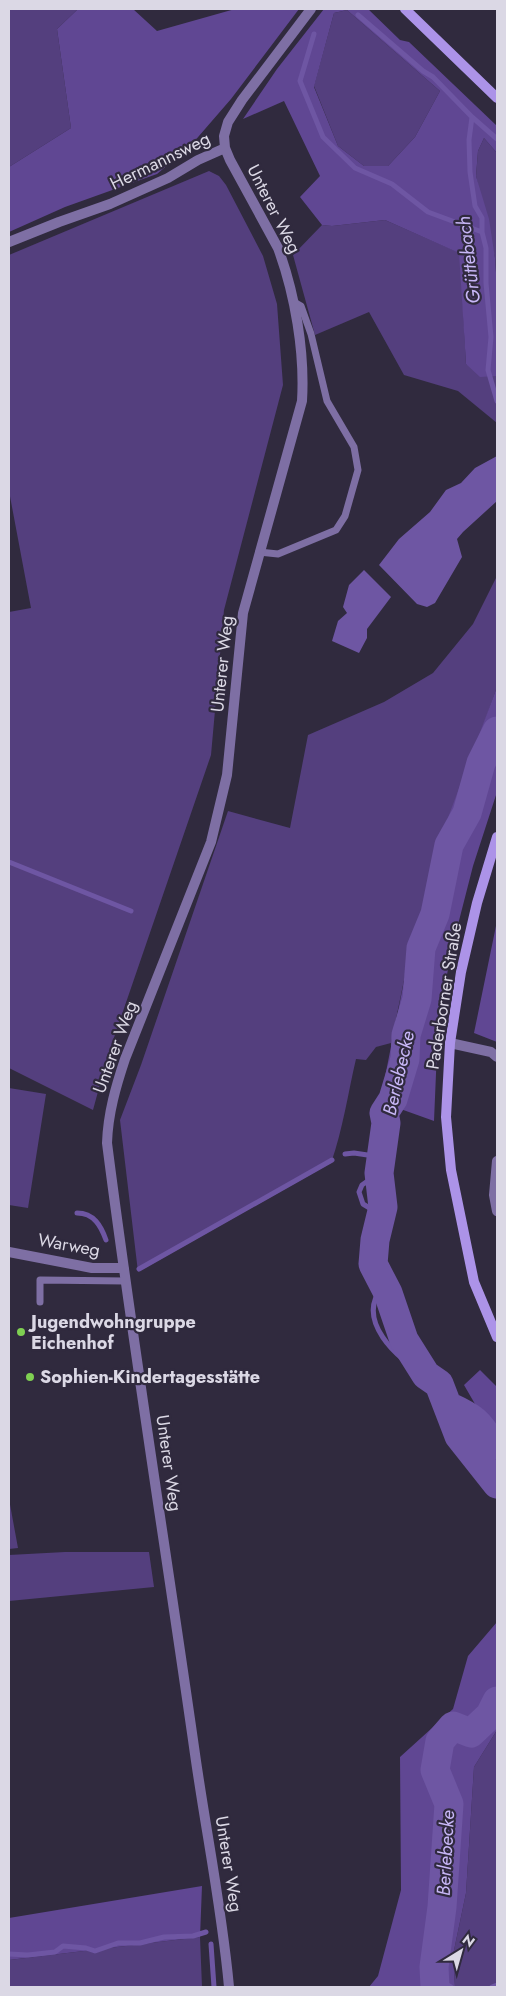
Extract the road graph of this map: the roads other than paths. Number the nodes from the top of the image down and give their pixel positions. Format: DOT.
graph roads {
  1 [pos="311,9"];
  2 [pos="405,9"];
  3 [pos="497,98"];
  4 [pos="225,148"];
  5 [pos="9,242"];
  6 [pos="294,302"];
  7 [pos="259,552"];
  8 [pos="497,837"];
  9 [pos="450,1043"];
  10 [pos="497,1057"];
  11 [pos="497,1161"];
  12 [pos="497,1211"];
  13 [pos="9,1252"];
  14 [pos="124,1268"];
  15 [pos="125,1281"];
  16 [pos="40,1302"];
  17 [pos="497,1337"];
  18 [pos="229,1987"];
  1 -- 4 [label="street, Hermannsweg"];
  2 -- 3 [label="main road"];
  4 -- 5 [label="street, Hermannsweg"];
  4 -- 6 [label="street, Unterer Weg"];
  6 -- 7 [label="street, Unterer Weg"];
  6 -- 7 [label="lane"];
  7 -- 14 [label="street, Unterer Weg"];
  8 -- 9 [label="main road, Paderborner Straße"];
  9 -- 10 [label="street"];
  9 -- 17 [label="main road, Paderborner Straße"];
  11 -- 12 [label="street"];
  13 -- 14 [label="street, Warweg"];
  14 -- 15 [label="street, Unterer Weg"];
  15 -- 16 [label="lane"];
  15 -- 18 [label="street, Unterer Weg"];
}
